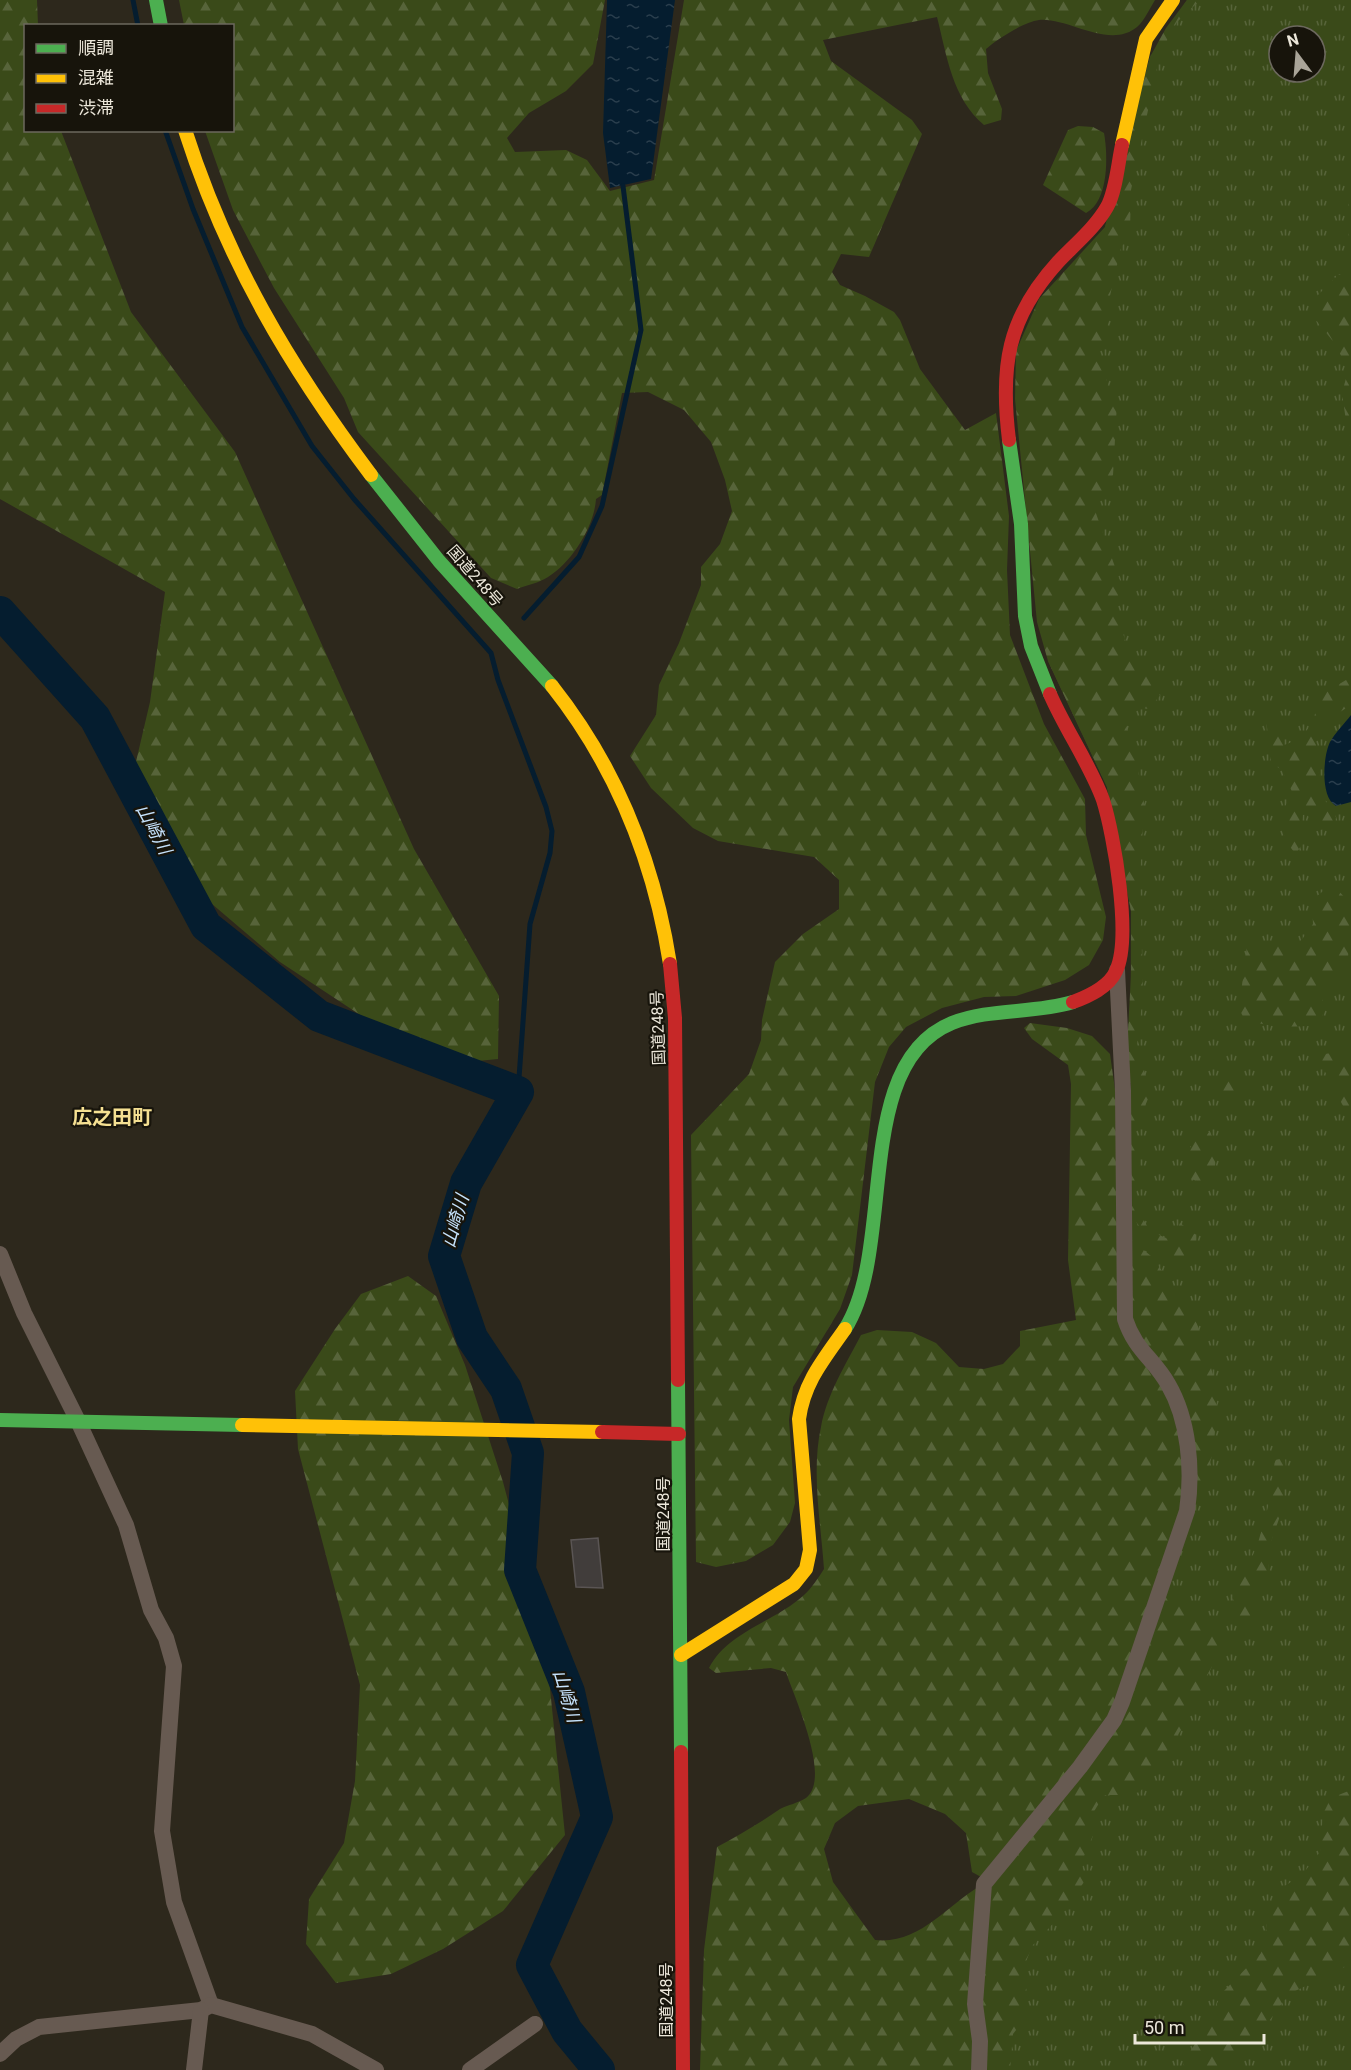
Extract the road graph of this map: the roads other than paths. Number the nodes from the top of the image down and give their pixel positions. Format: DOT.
graph roads {
  1 [pos="156,0"];
  2 [pos="1173,0"];
  3 [pos="161,24"];
  4 [pos="186,132"];
  5 [pos="1117,970"];
  6 [pos="0,1254"];
  7 [pos="0,1420"];
  8 [pos="78,1421"];
  9 [pos="679,1434"];
  10 [pos="681,1655"];
  11 [pos="206,2007"];
  12 [pos="535,2024"];
  13 [pos="0,2054"];
  14 [pos="194,2070"];
  15 [pos="376,2070"];
  16 [pos="470,2070"];
  17 [pos="683,2070"];
  18 [pos="979,2070"];
  1 -- 3 [label="main road"];
  2 -- 5 [label="main road"];
  4 -- 9 [label="main road, 国道248号"];
  5 -- 10 [label="main road"];
  5 -- 18 [label="street"];
  6 -- 8 [label="street"];
  7 -- 8 [label="main road"];
  8 -- 9 [label="main road"];
  8 -- 11 [label="street"];
  9 -- 10 [label="main road, 国道248号"];
  10 -- 17 [label="main road, 国道248号"];
  11 -- 13 [label="street"];
  11 -- 14 [label="street"];
  11 -- 15 [label="street"];
  12 -- 16 [label="street"];
}
